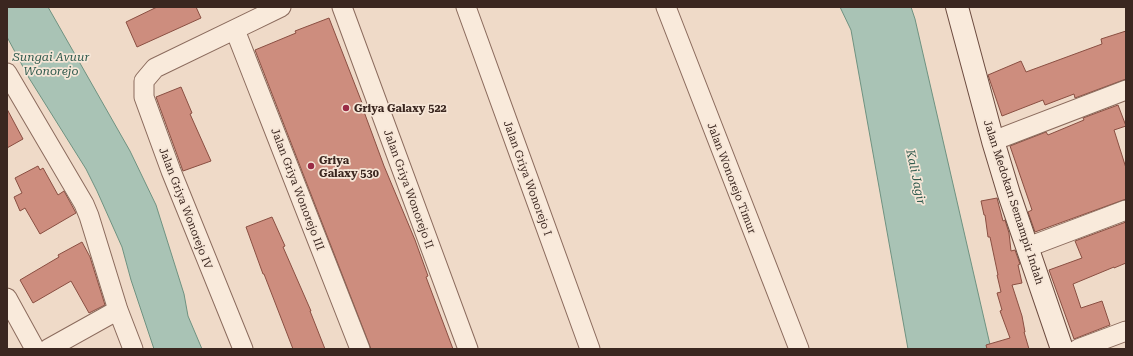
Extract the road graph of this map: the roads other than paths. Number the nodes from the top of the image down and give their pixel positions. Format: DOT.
graph roads {
  1 [pos="281,7"];
  2 [pos="342,7"];
  3 [pos="466,7"];
  4 [pos="666,7"];
  5 [pos="958,7"];
  6 [pos="235,30"];
  7 [pos="7,73"];
  8 [pos="1126,90"];
  9 [pos="993,141"];
  10 [pos="1126,210"];
  11 [pos="1028,247"];
  12 [pos="7,298"];
  13 [pos="118,310"];
  14 [pos="1126,331"];
  15 [pos="35,349"];
  16 [pos="48,349"];
  17 [pos="133,349"];
  18 [pos="243,349"];
  19 [pos="360,349"];
  20 [pos="468,349"];
  21 [pos="590,349"];
  22 [pos="799,349"];
  23 [pos="1062,349"];
  24 [pos="1078,349"];
  1 -- 6 [label="street"];
  2 -- 20 [label="street, Jalan Griya Wonorejo II"];
  3 -- 21 [label="street, Jalan Griya Wonorejo I"];
  4 -- 22 [label="street, Jalan Wonorejo Timur"];
  5 -- 9 [label="street, Jalan Medokan Semampir Indah"];
  6 -- 18 [label="street, Jalan Griya Wonorejo IV"];
  6 -- 19 [label="street, Jalan Griya Wonorejo III"];
  7 -- 13 [label="street"];
  8 -- 9 [label="street"];
  9 -- 11 [label="street, Jalan Medokan Semampir Indah"];
  10 -- 11 [label="street"];
  11 -- 23 [label="street, Jalan Medokan Semampir Indah"];
  12 -- 15 [label="street"];
  13 -- 16 [label="street"];
  13 -- 17 [label="street"];
  14 -- 24 [label="street"];
}
